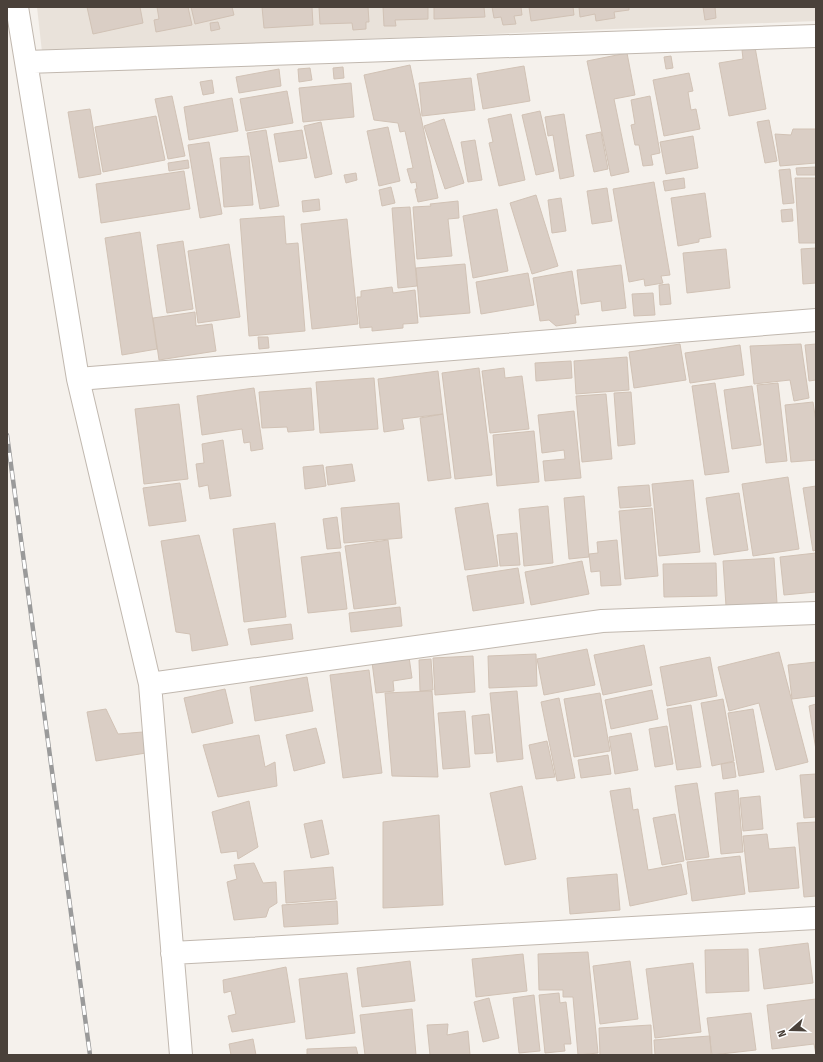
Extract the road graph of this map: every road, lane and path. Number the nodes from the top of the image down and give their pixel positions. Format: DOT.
graph roads {
  1 [pos="17,7"];
  2 [pos="816,36"];
  3 [pos="26,62"];
  4 [pos="816,320"];
  5 [pos="78,379"];
  6 [pos="816,613"];
  7 [pos="150,684"];
  8 [pos="816,918"];
  9 [pos="172,953"];
  10 [pos="181,1055"];
  1 -- 3 [label="street"];
  2 -- 3 [label="street"];
  3 -- 5 [label="street"];
  4 -- 5 [label="street"];
  5 -- 7 [label="street"];
  6 -- 7 [label="street"];
  7 -- 9 [label="street"];
  8 -- 9 [label="street"];
  9 -- 10 [label="street"];
}
